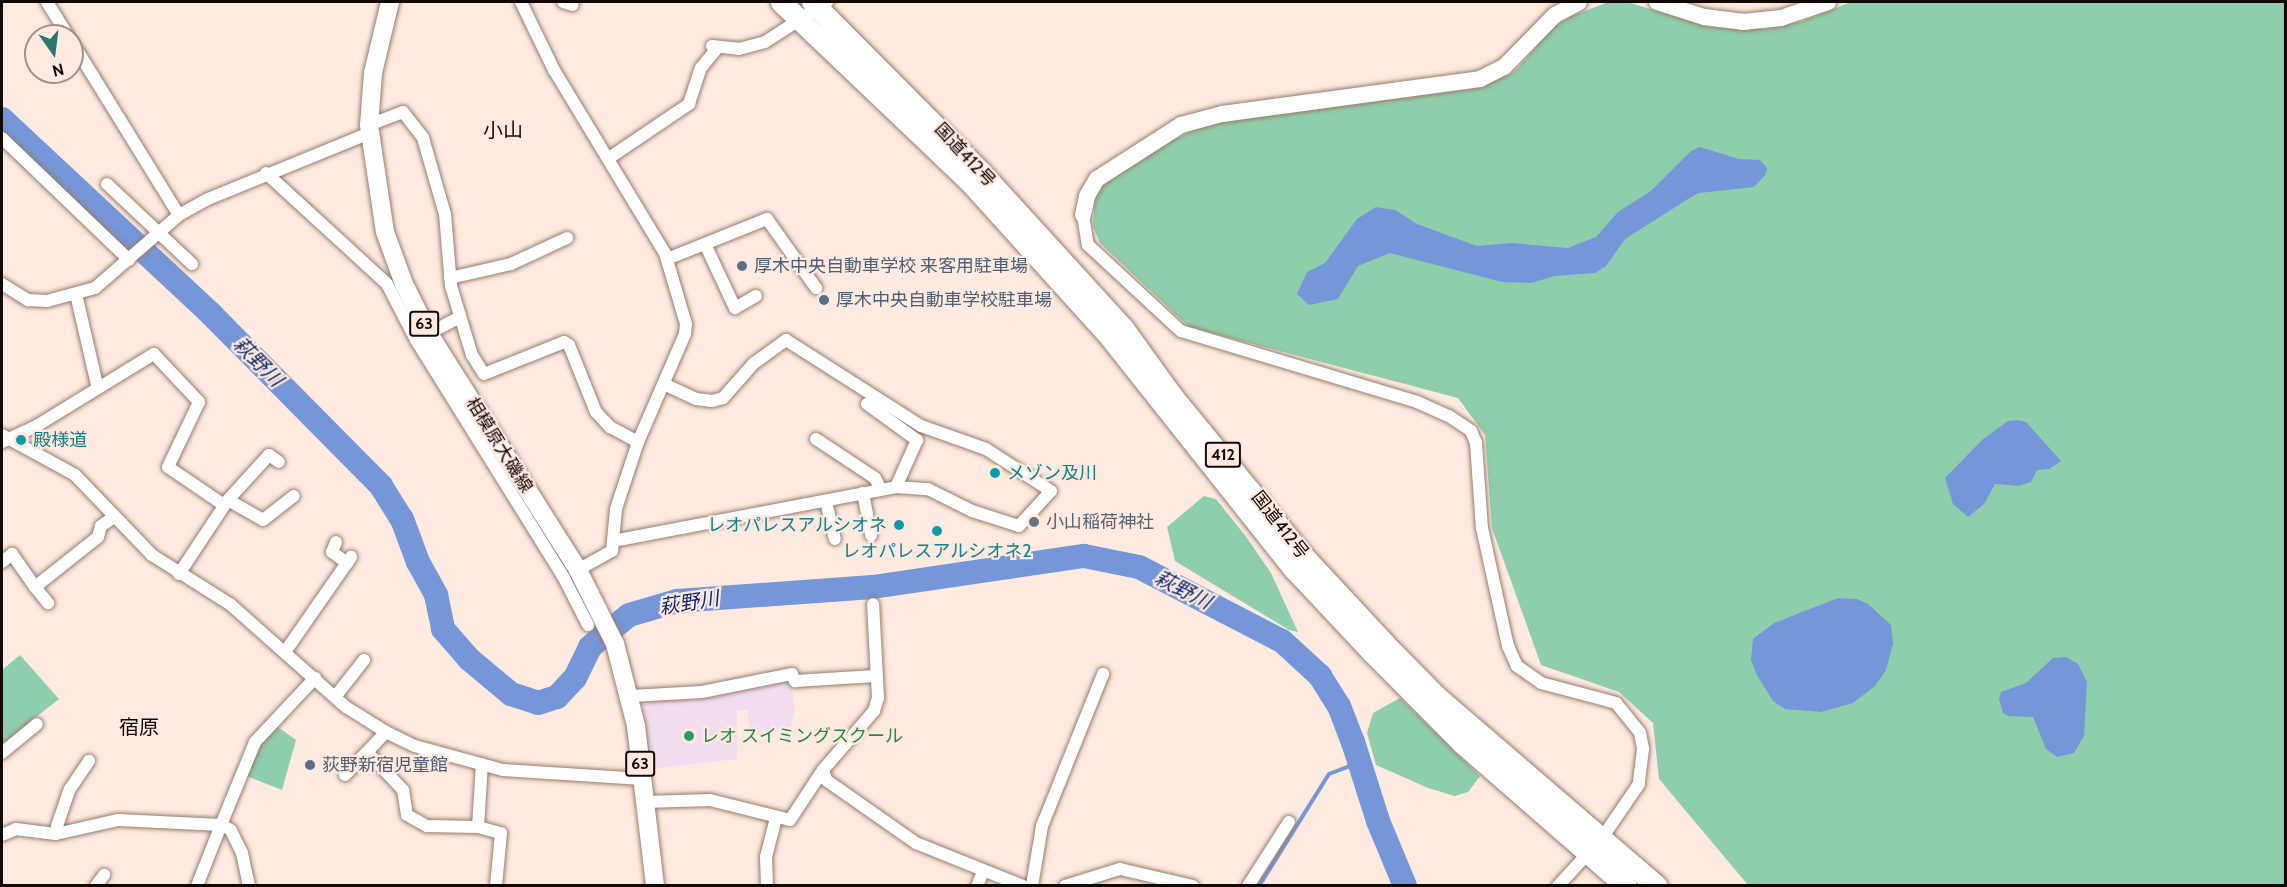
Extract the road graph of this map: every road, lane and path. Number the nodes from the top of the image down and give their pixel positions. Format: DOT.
graph roads {
  1 [pos="47,2"];
  2 [pos="390,2"];
  3 [pos="521,2"];
  4 [pos="781,2"];
  5 [pos="1579,2"];
  6 [pos="1657,2"];
  7 [pos="1828,2"];
  8 [pos="814,7"];
  9 [pos="61,24"];
  10 [pos="84,61"];
  11 [pos="370,129"];
  12 [pos="2,138"];
  13 [pos="609,158"];
  14 [pos="266,173"];
  15 [pos="107,184"];
  16 [pos="179,215"];
  17 [pos="1083,215"];
  18 [pos="158,235"];
  19 [pos="567,238"];
  20 [pos="705,244"];
  21 [pos="131,258"];
  22 [pos="667,259"];
  23 [pos="192,264"];
  24 [pos="450,278"];
  25 [pos="2,284"];
  26 [pos="816,288"];
  27 [pos="76,294"];
  28 [pos="756,296"];
  29 [pos="460,317"];
  30 [pos="423,337"];
  31 [pos="664,384"];
  32 [pos="97,386"];
  33 [pos="867,404"];
  34 [pos="3,439"];
  35 [pos="816,439"];
  36 [pos="638,442"];
  37 [pos="279,462"];
  38 [pos="896,487"];
  39 [pos="881,490"];
  40 [pos="863,493"];
  41 [pos="294,496"];
  42 [pos="826,501"];
  43 [pos="226,502"];
  44 [pos="114,517"];
  45 [pos="871,535"];
  46 [pos="835,539"];
  47 [pos="613,541"];
  48 [pos="331,551"];
  49 [pos="2,562"];
  50 [pos="578,570"];
  51 [pos="179,574"];
  52 [pos="35,587"];
  53 [pos="48,603"];
  54 [pos="873,604"];
  55 [pos="588,625"];
  56 [pos="285,652"];
  57 [pos="364,660"];
  58 [pos="1103,674"];
  59 [pos="875,676"];
  60 [pos="315,678"];
  61 [pos="631,696"];
  62 [pos="335,697"];
  63 [pos="37,724"];
  64 [pos="386,732"];
  65 [pos="2,753"];
  66 [pos="369,754"];
  67 [pos="482,764"];
  68 [pos="82,765"];
  69 [pos="824,770"];
  70 [pos="345,775"];
  71 [pos="642,779"];
  72 [pos="645,802"];
  73 [pos="776,818"];
  74 [pos="1289,822"];
  75 [pos="221,825"];
  76 [pos="478,827"];
  77 [pos="58,833"];
  78 [pos="2,835"];
  79 [pos="1602,838"];
  80 [pos="1587,854"];
  81 [pos="982,872"];
  82 [pos="197,885"];
  83 [pos="249,885"];
  84 [pos="496,885"];
  85 [pos="655,885"];
  86 [pos="767,885"];
  87 [pos="977,885"];
  88 [pos="1023,885"];
  89 [pos="1032,885"];
  90 [pos="1065,885"];
  91 [pos="1193,885"];
  92 [pos="1248,885"];
  93 [pos="1558,885"];
  94 [pos="1626,885"];
  95 [pos="1657,885"];
  1 -- 9 [label="street"];
  2 -- 11 [label="main road, 相模原大磯線 / 63"];
  3 -- 13 [label="street"];
  4 -- 8 [label="highway, 国道412号 / 412"];
  5 -- 17 [label="street"];
  6 -- 7 [label="street"];
  8 -- 13 [label="street"];
  8 -- 79 [label="highway, 国道412号 / 412"];
  8 -- 80 [label="highway, 国道412号 / 412"];
  10 -- 16 [label="street"];
  11 -- 14 [label="street"];
  11 -- 24 [label="street"];
  11 -- 30 [label="main road, 相模原大磯線 / 63"];
  12 -- 21 [label="street"];
  13 -- 22 [label="street"];
  14 -- 16 [label="street"];
  14 -- 30 [label="street"];
  15 -- 18 [label="street"];
  16 -- 18 [label="street"];
  17 -- 79 [label="street"];
  18 -- 21 [label="street"];
  18 -- 23 [label="street"];
  19 -- 24 [label="street"];
  20 -- 22 [label="street"];
  20 -- 26 [label="street"];
  20 -- 28 [label="street"];
  21 -- 27 [label="street"];
  22 -- 31 [label="street"];
  24 -- 29 [label="street"];
  25 -- 27 [label="street"];
  27 -- 32 [label="street"];
  29 -- 30 [label="street"];
  29 -- 36 [label="street"];
  30 -- 50 [label="main road, 相模原大磯線 / 63"];
  30 -- 55 [label="street"];
  31 -- 36 [label="street"];
  31 -- 38 [label="street"];
  32 -- 34 [label="street"];
  32 -- 43 [label="street"];
  33 -- 38 [label="street"];
  34 -- 44 [label="street"];
  35 -- 39 [label="street"];
  36 -- 47 [label="street"];
  37 -- 43 [label="street"];
  38 -- 39 [label="street"];
  39 -- 40 [label="street"];
  40 -- 42 [label="street"];
  40 -- 45 [label="street"];
  41 -- 43 [label="street"];
  42 -- 46 [label="street"];
  42 -- 47 [label="street"];
  43 -- 51 [label="street"];
  44 -- 51 [label="street"];
  44 -- 52 [label="street"];
  47 -- 50 [label="street"];
  48 -- 56 [label="street"];
  49 -- 52 [label="street"];
  50 -- 61 [label="main road, 相模原大磯線 / 63"];
  51 -- 56 [label="street"];
  52 -- 53 [label="street"];
  54 -- 59 [label="street"];
  56 -- 60 [label="street"];
  57 -- 62 [label="street"];
  58 -- 89 [label="street"];
  59 -- 61 [label="street"];
  59 -- 69 [label="street"];
  60 -- 62 [label="street"];
  60 -- 75 [label="street"];
  61 -- 71 [label="main road, 相模原大磯線 / 63"];
  62 -- 64 [label="street"];
  63 -- 65 [label="street"];
  64 -- 66 [label="street"];
  64 -- 67 [label="street"];
  66 -- 70 [label="street"];
  66 -- 76 [label="street"];
  67 -- 71 [label="street"];
  67 -- 76 [label="street"];
  68 -- 77 [label="street"];
  69 -- 73 [label="street"];
  69 -- 81 [label="street"];
  71 -- 72 [label="main road, 相模原大磯線 / 63"];
  72 -- 73 [label="street"];
  72 -- 85 [label="main road, 相模原大磯線 / 63"];
  73 -- 86 [label="street"];
  74 -- 92 [label="street"];
  75 -- 77 [label="street"];
  75 -- 82 [label="street"];
  75 -- 83 [label="street"];
  76 -- 84 [label="street"];
  77 -- 78 [label="street"];
  79 -- 80 [label="street"];
  79 -- 95 [label="highway, 国道412号 / 412"];
  80 -- 93 [label="street"];
  80 -- 94 [label="highway, 国道412号 / 412"];
  81 -- 87 [label="street"];
  81 -- 88 [label="street"];
  90 -- 91 [label="street"];
}
